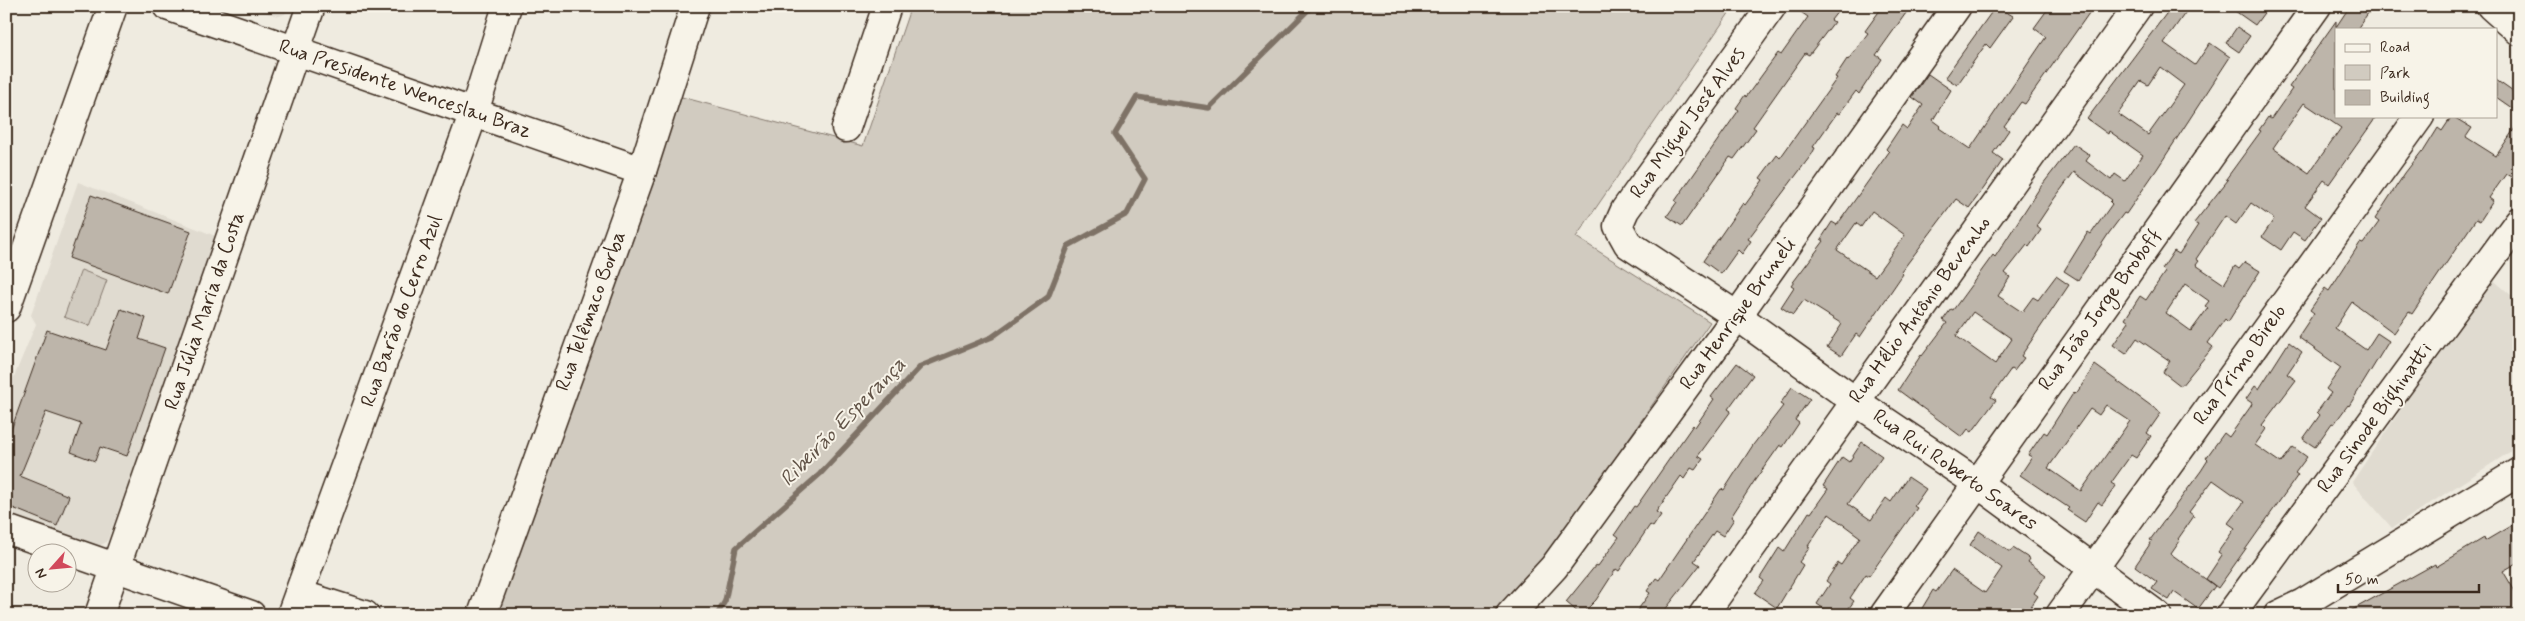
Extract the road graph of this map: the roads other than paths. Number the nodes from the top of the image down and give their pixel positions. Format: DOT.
graph roads {
  1 [pos="113,6"];
  2 [pos="167,6"];
  3 [pos="311,6"];
  4 [pos="507,6"];
  5 [pos="695,6"];
  6 [pos="888,6"];
  7 [pos="1772,6"];
  8 [pos="1957,6"];
  9 [pos="2138,6"];
  10 [pos="2317,6"];
  11 [pos="2490,15"];
  12 [pos="2519,31"];
  13 [pos="296,51"];
  14 [pos="474,112"];
  15 [pos="2419,118"];
  16 [pos="846,128"];
  17 [pos="642,171"];
  18 [pos="2519,221"];
  19 [pos="1628,244"];
  20 [pos="6,308"];
  21 [pos="1737,316"];
  22 [pos="1855,401"];
  23 [pos="2519,472"];
  24 [pos="1977,483"];
  25 [pos="6,529"];
  26 [pos="115,568"];
  27 [pos="2093,568"];
  28 [pos="2257,579"];
  29 [pos="2303,603"];
  30 [pos="295,604"];
  31 [pos="99,615"];
  32 [pos="252,615"];
  33 [pos="364,615"];
  34 [pos="482,615"];
  35 [pos="1510,615"];
  36 [pos="1703,615"];
  37 [pos="1884,615"];
  38 [pos="2060,615"];
  39 [pos="2157,615"];
  40 [pos="2230,615"];
  41 [pos="2278,615"];
  1 -- 20 [label="street"];
  2 -- 13 [label="street, Rua Presidente Wenceslau Braz"];
  3 -- 13 [label="street, Rua Júlia Maria da Costa"];
  4 -- 14 [label="street, Rua Barão do Cerro Azul"];
  5 -- 17 [label="street, Rua Telêmaco Borba"];
  6 -- 16 [label="street"];
  7 -- 19 [label="street, Rua Miguel José Alves"];
  8 -- 21 [label="street, Rua Henrique Bruneli"];
  9 -- 22 [label="street, Rua Hélio Antônio Bevenho"];
  10 -- 24 [label="street, Rua João Jorge Broboff"];
  11 -- 12 [label="street"];
  13 -- 14 [label="street, Rua Presidente Wenceslau Braz"];
  13 -- 26 [label="street, Rua Júlia Maria da Costa"];
  14 -- 17 [label="street, Rua Presidente Wenceslau Braz"];
  14 -- 30 [label="street, Rua Barão do Cerro Azul"];
  15 -- 27 [label="street, Rua Primo Birelo"];
  17 -- 34 [label="street, Rua Telêmaco Borba"];
  18 -- 28 [label="street, Rua Sinode Bighinatti"];
  19 -- 21 [label="street, Rua Rui Roberto Soares"];
  21 -- 22 [label="street, Rua Rui Roberto Soares"];
  21 -- 35 [label="street, Rua Henrique Bruneli"];
  22 -- 24 [label="street, Rua Rui Roberto Soares"];
  22 -- 36 [label="street, Rua Hélio Antônio Bevenho"];
  23 -- 29 [label="street"];
  24 -- 27 [label="street, Rua Rui Roberto Soares"];
  24 -- 37 [label="street, Rua João Jorge Broboff"];
  25 -- 26 [label="street"];
  26 -- 31 [label="street, Rua Júlia Maria da Costa"];
  26 -- 32 [label="street"];
  27 -- 38 [label="street, Rua Primo Birelo"];
  27 -- 39 [label="street, Rua Rui Roberto Soares"];
  28 -- 29 [label="street"];
  28 -- 40 [label="street, Rua Sinode Bighinatti"];
  29 -- 41 [label="street"];
  30 -- 33 [label="street"];
}
